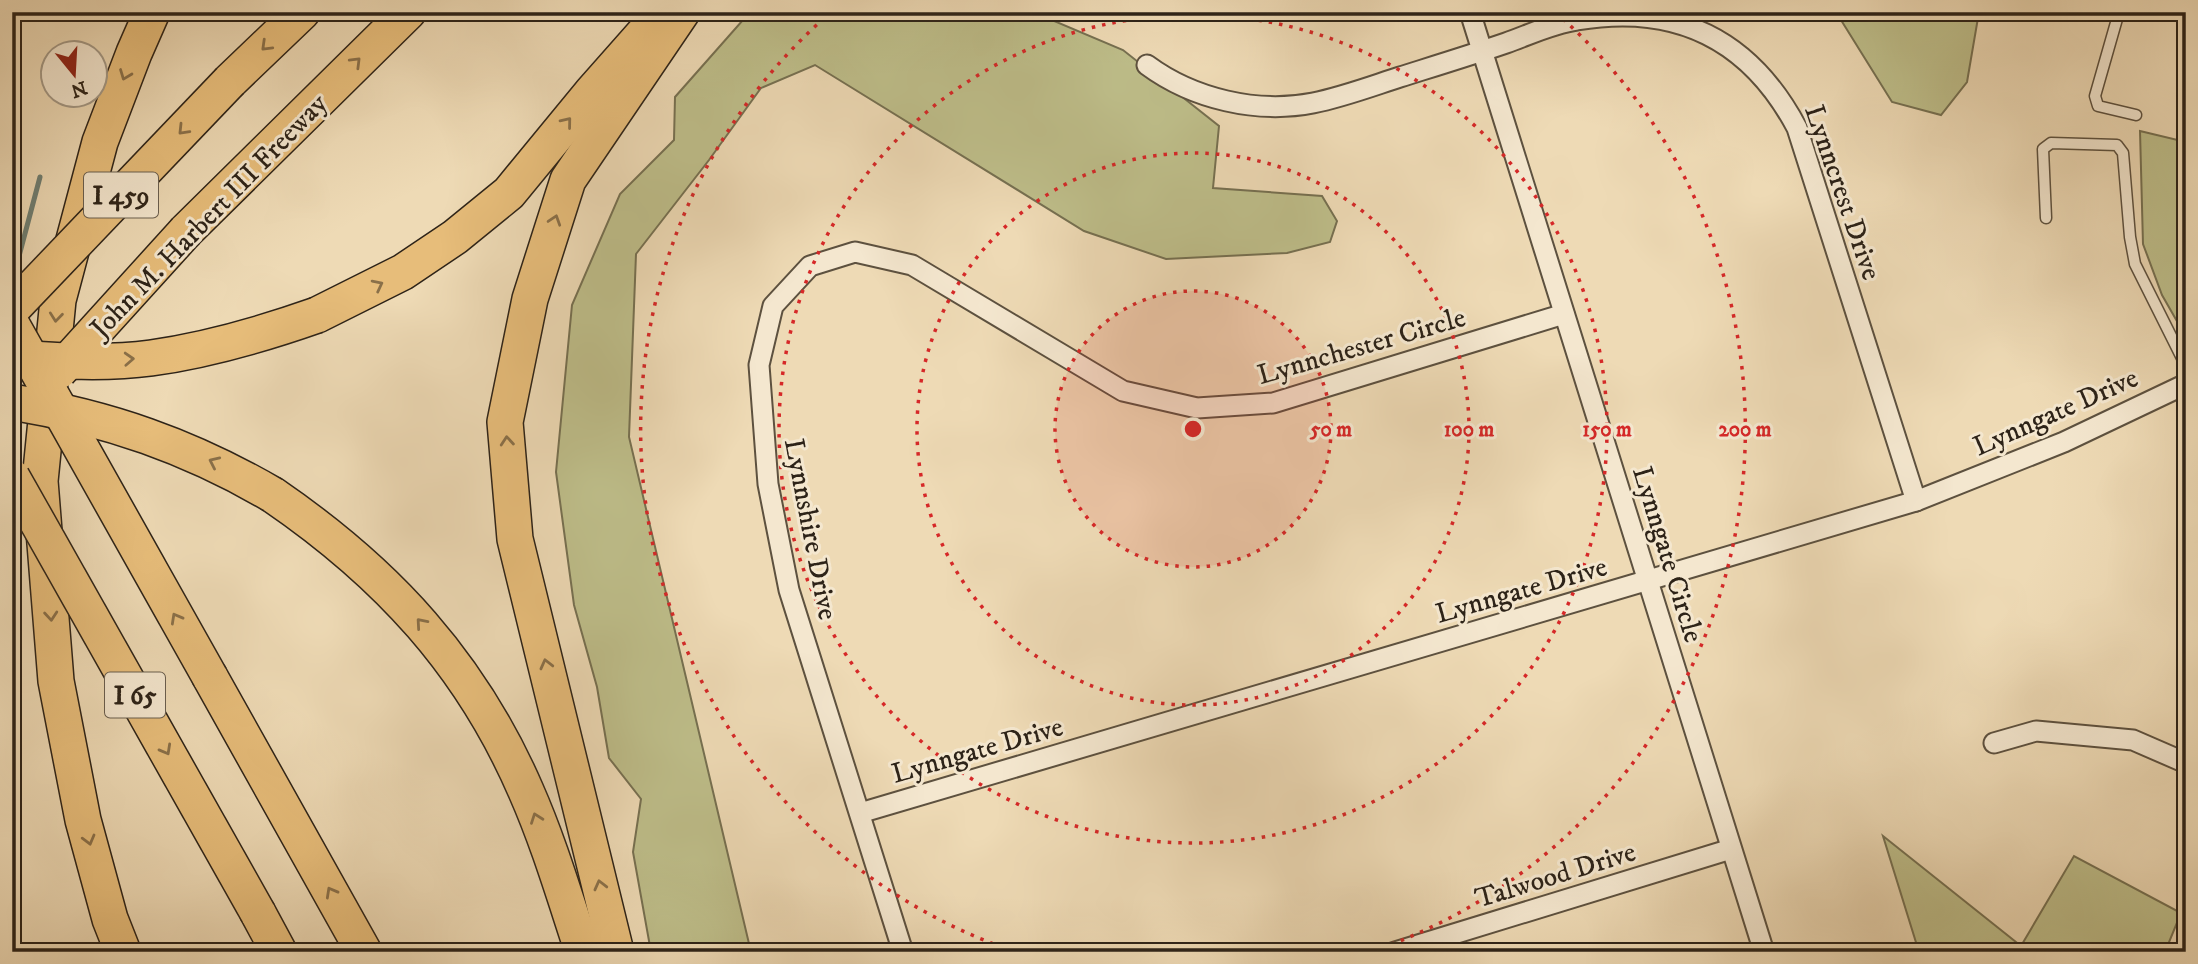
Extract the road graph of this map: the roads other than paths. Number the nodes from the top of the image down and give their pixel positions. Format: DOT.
graph roads {
  1 [pos="152,12"];
  2 [pos="302,12"];
  3 [pos="408,12"];
  4 [pos="662,12"];
  5 [pos="682,12"];
  6 [pos="1470,12"];
  7 [pos="2119,12"];
  8 [pos="1482,51"];
  9 [pos="1147,65"];
  10 [pos="2136,115"];
  11 [pos="2046,218"];
  12 [pos="912,265"];
  13 [pos="12,309"];
  14 [pos="1564,314"];
  15 [pos="12,325"];
  16 [pos="12,358"];
  17 [pos="2186,366"];
  18 [pos="2186,384"];
  19 [pos="12,402"];
  20 [pos="12,423"];
  21 [pos="12,477"];
  22 [pos="1916,501"];
  23 [pos="1648,581"];
  24 [pos="1994,743"];
  25 [pos="2186,762"];
  26 [pos="860,813"];
  27 [pos="1731,849"];
  28 [pos="123,952"];
  29 [pos="279,952"];
  30 [pos="364,952"];
  31 [pos="583,952"];
  32 [pos="616,952"];
  33 [pos="903,952"];
  34 [pos="1395,952"];
  35 [pos="1764,952"];
  1 -- 28 [label="highway, one-way"];
  2 -- 13 [label="highway, I 459, one-way, bridge"];
  20 -- 3 [label="highway, John M. Harbert III Freeway / I 459, one-way, bridge"];
  16 -- 4 [label="highway, one-way, bridge"];
  32 -- 5 [label="highway, one-way"];
  6 -- 8 [label="street, Lynngate Circle"];
  7 -- 10 [label="lane"];
  8 -- 9 [label="street, Lynncrest Drive"];
  8 -- 14 [label="street, Lynngate Circle"];
  8 -- 22 [label="street, Lynncrest Drive"];
  11 -- 17 [label="lane"];
  12 -- 14 [label="street, Lynnchester Circle"];
  12 -- 26 [label="street, Lynnshire Drive"];
  14 -- 23 [label="street, Lynngate Circle"];
  30 -- 15 [label="highway, I 65, one-way, bridge"];
  18 -- 22 [label="street, Lynngate Drive"];
  31 -- 19 [label="highway, one-way, bridge"];
  21 -- 29 [label="highway, I 65, one-way, bridge"];
  22 -- 23 [label="street, Lynngate Drive"];
  23 -- 26 [label="street, Lynngate Drive"];
  23 -- 27 [label="street, Lynngate Circle"];
  24 -- 25 [label="street"];
  26 -- 33 [label="street, Lynnshire Drive"];
  27 -- 34 [label="street, Talwood Drive"];
  27 -- 35 [label="street, Lynngate Circle"];
}
